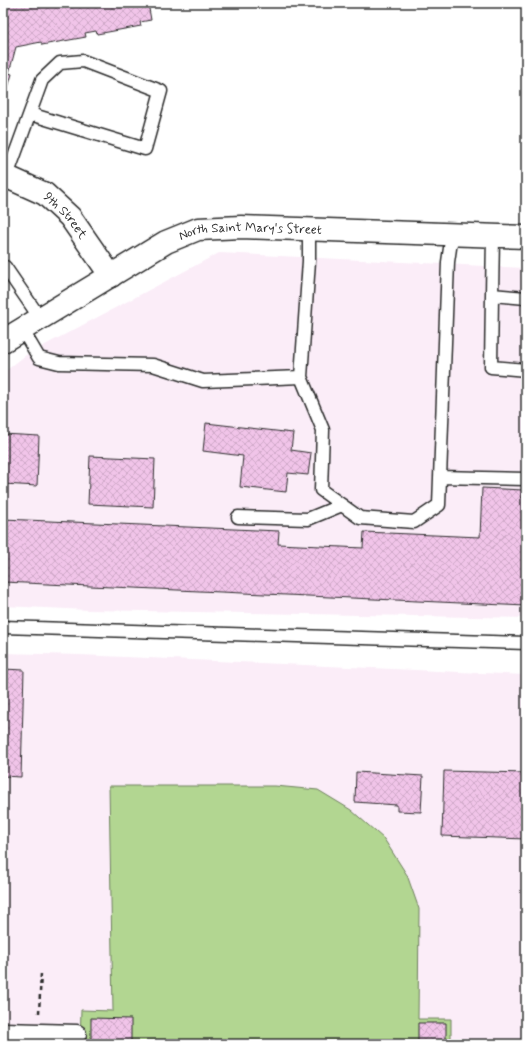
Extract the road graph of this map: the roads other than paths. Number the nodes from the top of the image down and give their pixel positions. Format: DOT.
graph roads {
  1 [pos="30,114"];
  2 [pos="5,176"];
  3 [pos="309,229"];
  4 [pos="452,234"];
  5 [pos="493,236"];
  6 [pos="526,237"];
  7 [pos="3,268"];
  8 [pos="111,276"];
  9 [pos="492,295"];
  10 [pos="526,298"];
  11 [pos="31,324"];
  12 [pos="3,340"];
  13 [pos="526,370"];
  14 [pos="301,377"];
  15 [pos="440,477"];
  16 [pos="526,480"];
  17 [pos="342,505"];
  18 [pos="238,517"];
  19 [pos="3,627"];
  20 [pos="526,643"];
  21 [pos="3,1032"];
  22 [pos="76,1034"];
  1 -- 1 [label="lane"];
  1 -- 2 [label="lane"];
  2 -- 8 [label="street, 9th Street"];
  3 -- 4 [label="street, North Saint Mary's Street"];
  3 -- 8 [label="street, North Saint Mary's Street"];
  3 -- 14 [label="lane"];
  4 -- 5 [label="street, North Saint Mary's Street"];
  4 -- 15 [label="lane"];
  5 -- 6 [label="street, North Saint Mary's Street"];
  5 -- 9 [label="lane"];
  7 -- 11 [label="lane"];
  8 -- 11 [label="street, North Saint Mary's Street"];
  9 -- 10 [label="lane"];
  9 -- 13 [label="lane"];
  11 -- 12 [label="street, North Saint Mary's Street"];
  11 -- 14 [label="lane"];
  14 -- 17 [label="lane"];
  15 -- 16 [label="lane"];
  15 -- 17 [label="lane"];
  17 -- 18 [label="lane"];
  19 -- 20 [label="lane"];
  21 -- 22 [label="street"];
}
